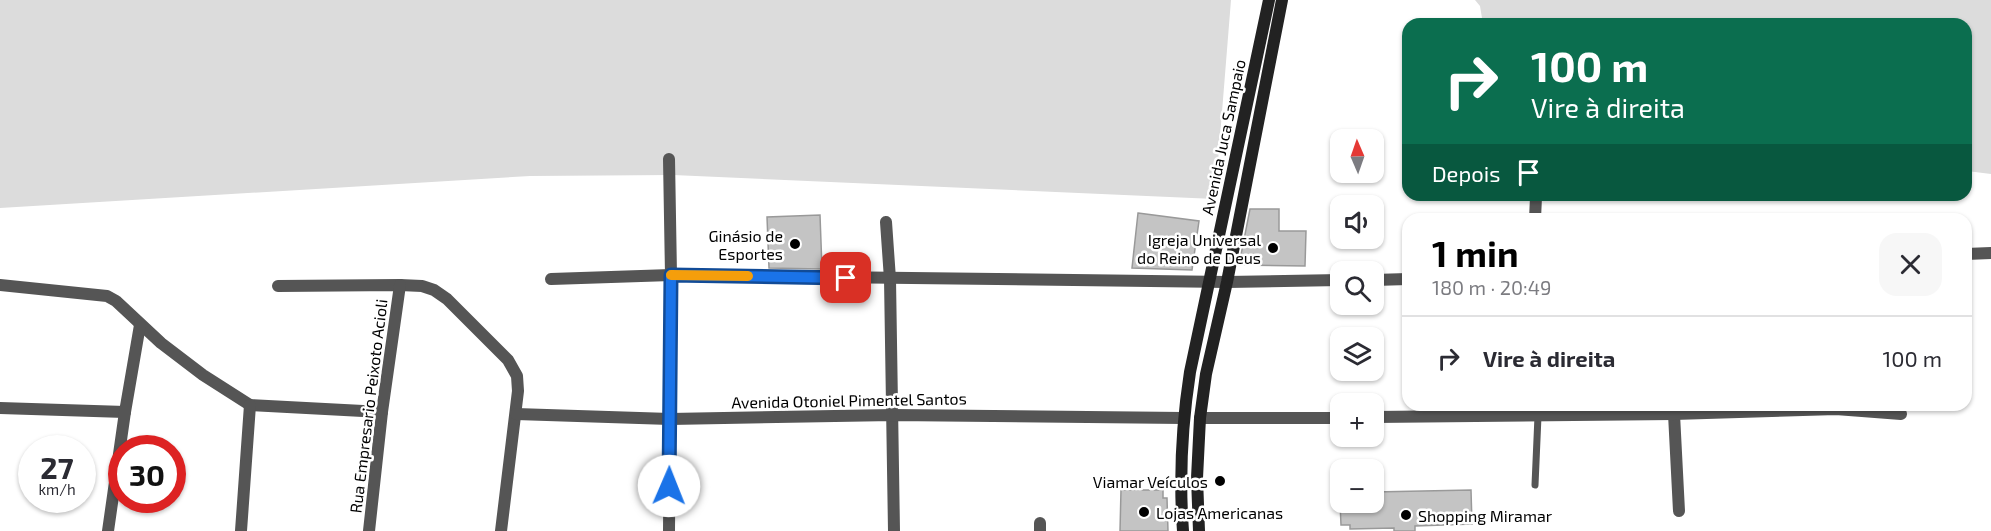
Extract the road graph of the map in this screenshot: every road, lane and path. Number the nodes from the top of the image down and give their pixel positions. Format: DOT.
graph roads {
  1 [pos="1269,0"];
  2 [pos="1282,0"];
  3 [pos="669,159"];
  4 [pos="886,222"];
  5 [pos="1991,253"];
  6 [pos="1972,254"];
  7 [pos="671,275"];
  8 [pos="551,279"];
  9 [pos="890,279"];
  10 [pos="1402,279"];
  11 [pos="1330,280"];
  12 [pos="1384,280"];
  13 [pos="1210,281"];
  14 [pos="1227,282"];
  15 [pos="0,285"];
  16 [pos="400,285"];
  17 [pos="278,286"];
  18 [pos="140,325"];
  19 [pos="250,405"];
  20 [pos="0,408"];
  21 [pos="1538,411"];
  22 [pos="1771,411"];
  23 [pos="1862,411"];
  24 [pos="125,412"];
  25 [pos="382,412"];
  26 [pos="516,414"];
  27 [pos="1674,414"];
  28 [pos="1901,414"];
  29 [pos="893,415"];
  30 [pos="1384,417"];
  31 [pos="1183,418"];
  32 [pos="1200,418"];
  33 [pos="1330,418"];
  34 [pos="670,419"];
  35 [pos="1535,485"];
  36 [pos="1678,511"];
  37 [pos="108,531"];
  38 [pos="241,531"];
  39 [pos="369,531"];
  40 [pos="501,531"];
  41 [pos="669,531"];
  42 [pos="894,531"];
  43 [pos="1183,531"];
  44 [pos="1198,531"];
  1 -- 13 [label="main road, Avenida Juca Sampaio"];
  2 -- 14 [label="main road, Avenida Juca Sampaio"];
  3 -- 7 [label="street"];
  4 -- 9 [label="street"];
  5 -- 6 [label="street"];
  7 -- 8 [label="street"];
  7 -- 9 [label="street"];
  7 -- 34 [label="street"];
  9 -- 13 [label="street"];
  9 -- 29 [label="street"];
  10 -- 12 [label="street"];
  11 -- 14 [label="street"];
  13 -- 14 [label="street"];
  13 -- 31 [label="main road, Avenida Juca Sampaio"];
  14 -- 32 [label="main road, Avenida Juca Sampaio"];
  15 -- 18 [label="street"];
  16 -- 17 [label="street"];
  16 -- 25 [label="street, Rua Empresario Peixoto Acioli"];
  16 -- 26 [label="street"];
  18 -- 19 [label="street"];
  18 -- 24 [label="street"];
  19 -- 25 [label="street"];
  19 -- 38 [label="street"];
  20 -- 24 [label="street"];
  21 -- 27 [label="street"];
  21 -- 30 [label="street"];
  21 -- 35 [label="lane"];
  22 -- 27 [label="street"];
  23 -- 28 [label="street"];
  24 -- 37 [label="street"];
  25 -- 39 [label="street, Rua Empresario Peixoto Acioli"];
  26 -- 34 [label="street, Avenida Otoniel Pimentel Santos"];
  26 -- 40 [label="street"];
  27 -- 36 [label="street"];
  29 -- 31 [label="street, Avenida Otoniel Pimentel Santos"];
  29 -- 34 [label="street, Avenida Otoniel Pimentel Santos"];
  29 -- 42 [label="street"];
  31 -- 43 [label="main road, Avenida Juca Sampaio"];
  32 -- 33 [label="street"];
  32 -- 44 [label="main road, Avenida Juca Sampaio"];
  34 -- 41 [label="street"];
}
